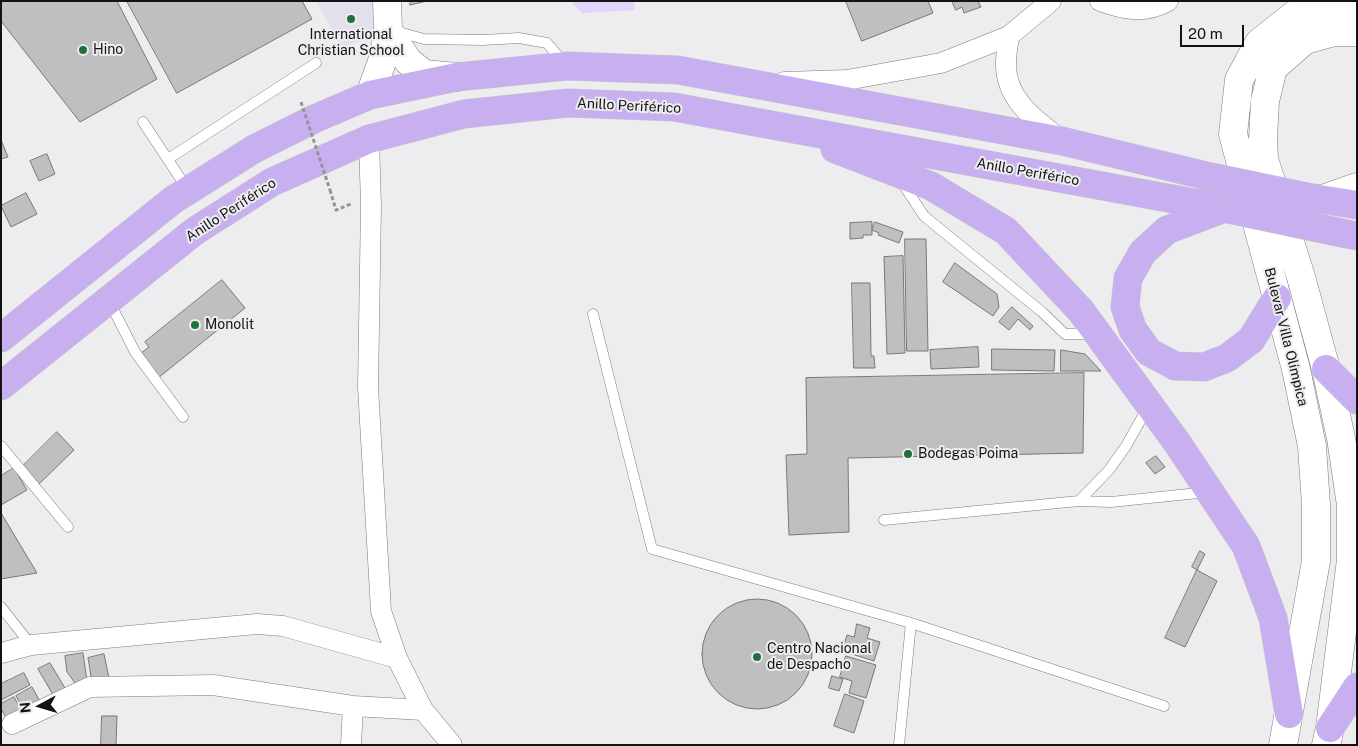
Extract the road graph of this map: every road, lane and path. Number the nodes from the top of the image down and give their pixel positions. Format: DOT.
graph roads {
  1 [pos="387,1"];
  2 [pos="1051,1"];
  3 [pos="1100,1"];
  4 [pos="1168,1"];
  5 [pos="1357,12"];
  6 [pos="388,30"];
  7 [pos="1357,32"];
  8 [pos="1009,36"];
  9 [pos="316,63"];
  10 [pos="567,66"];
  11 [pos="457,78"];
  12 [pos="750,83"];
  13 [pos="370,95"];
  14 [pos="301,102"];
  15 [pos="144,122"];
  16 [pos="771,125"];
  17 [pos="369,139"];
  18 [pos="1062,141"];
  19 [pos="168,159"];
  20 [pos="894,172"];
  21 [pos="1357,187"];
  22 [pos="188,191"];
  23 [pos="1315,198"];
  24 [pos="356,202"];
  25 [pos="1357,205"];
  26 [pos="1231,209"];
  27 [pos="1347,234"];
  28 [pos="1277,298"];
  29 [pos="108,300"];
  30 [pos="594,314"];
  31 [pos="1099,334"];
  32 [pos="1,338"];
  33 [pos="1326,369"];
  34 [pos="1,386"];
  35 [pos="1357,400"];
  36 [pos="1149,404"];
  37 [pos="183,417"];
  38 [pos="1,446"];
  39 [pos="1211,492"];
  40 [pos="1079,501"];
  41 [pos="884,520"];
  42 [pos="68,527"];
  43 [pos="1,608"];
  44 [pos="911,623"];
  45 [pos="31,645"];
  46 [pos="1,653"];
  47 [pos="397,658"];
  48 [pos="1357,687"];
  49 [pos="353,706"];
  50 [pos="1164,706"];
  51 [pos="423,710"];
  52 [pos="1289,714"];
  53 [pos="12,724"];
  54 [pos="1328,736"];
  55 [pos="448,743"];
  56 [pos="351,745"];
  57 [pos="898,745"];
  58 [pos="1283,745"];
  1 -- 6 [label="main road"];
  2 -- 8 [label="street"];
  3 -- 4 [label="street"];
  5 -- 28 [label="main road, Bulevar Villa Olímpica"];
  6 -- 10 [label="lane"];
  6 -- 11 [label="main road"];
  6 -- 13 [label="main road"];
  7 -- 33 [label="main road, Bulevar Villa Olímpica"];
  8 -- 12 [label="street"];
  8 -- 18 [label="street"];
  9 -- 19 [label="lane"];
  10 -- 11 [label="highway"];
  10 -- 12 [label="highway"];
  11 -- 13 [label="highway"];
  12 -- 18 [label="highway"];
  13 -- 22 [label="highway"];
  14 -- 24 [label="path, bridge"];
  15 -- 19 [label="lane"];
  16 -- 17 [label="highway, Anillo Periférico"];
  16 -- 20 [label="highway"];
  16 -- 26 [label="highway, Anillo Periférico"];
  17 -- 29 [label="highway, Anillo Periférico"];
  17 -- 47 [label="street"];
  18 -- 23 [label="highway, bridge"];
  19 -- 22 [label="lane"];
  20 -- 31 [label="highway"];
  20 -- 31 [label="lane"];
  21 -- 23 [label="main road"];
  22 -- 32 [label="highway"];
  23 -- 25 [label="highway"];
  26 -- 27 [label="highway, Anillo Periférico, bridge"];
  26 -- 28 [label="highway"];
  28 -- 52 [label="main road, Bulevar Villa Olímpica"];
  29 -- 34 [label="highway, Anillo Periférico"];
  29 -- 37 [label="lane"];
  30 -- 44 [label="lane"];
  31 -- 36 [label="highway"];
  33 -- 35 [label="highway"];
  33 -- 54 [label="main road, Bulevar Villa Olímpica"];
  36 -- 39 [label="highway"];
  36 -- 40 [label="lane"];
  38 -- 42 [label="lane"];
  39 -- 40 [label="lane"];
  39 -- 52 [label="highway"];
  40 -- 41 [label="lane"];
  43 -- 45 [label="lane"];
  44 -- 50 [label="lane"];
  44 -- 57 [label="lane"];
  45 -- 46 [label="street"];
  45 -- 47 [label="street"];
  47 -- 51 [label="street"];
  48 -- 54 [label="highway"];
  49 -- 51 [label="street"];
  49 -- 53 [label="street"];
  49 -- 56 [label="street"];
  51 -- 55 [label="street"];
  52 -- 58 [label="main road, Bulevar Villa Olímpica"];
}
